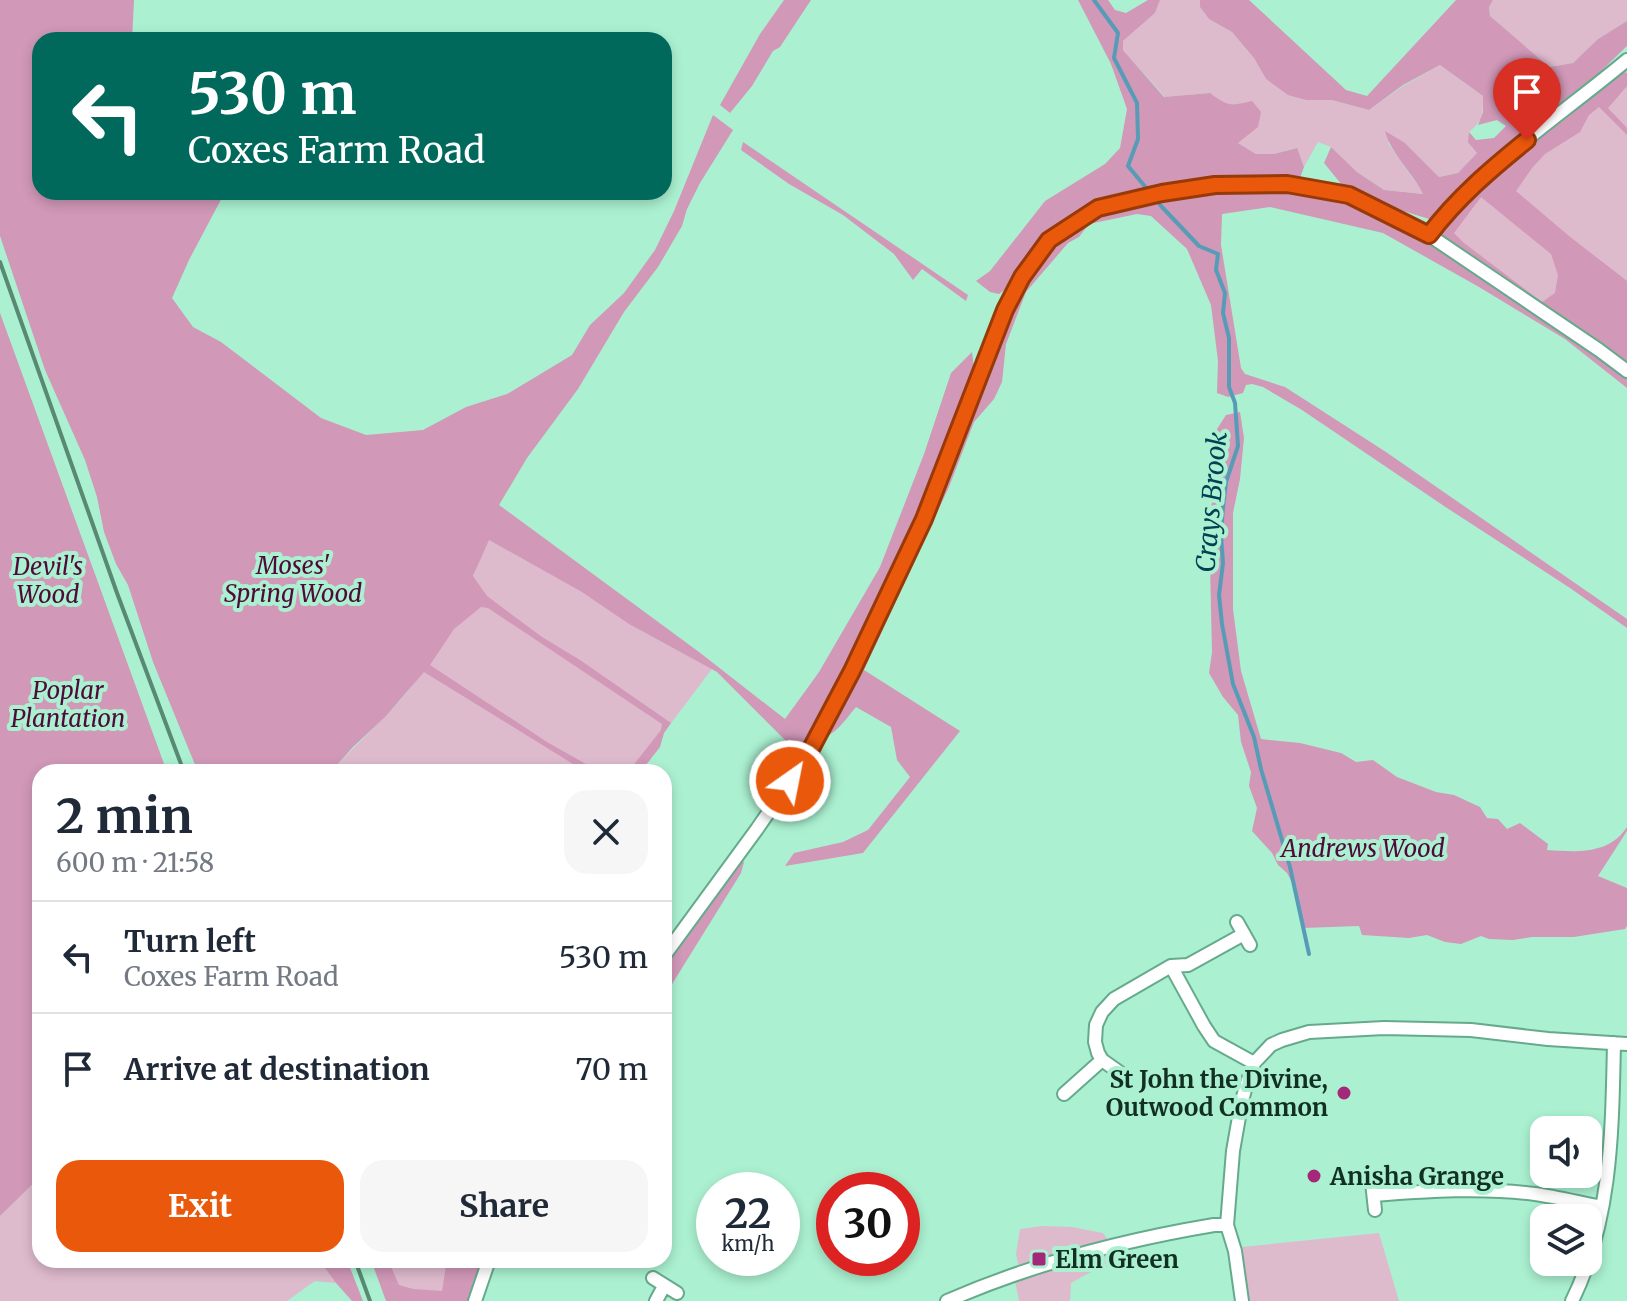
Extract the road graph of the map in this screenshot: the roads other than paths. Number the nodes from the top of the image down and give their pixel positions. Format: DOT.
graph roads {
  1 [pos="1627,60"];
  2 [pos="1429,235"];
  3 [pos="1627,371"];
  4 [pos="1244,934"];
  5 [pos="672,945"];
  6 [pos="1171,966"];
  7 [pos="1621,1043"];
  8 [pos="1102,1060"];
  9 [pos="1254,1063"];
  10 [pos="1126,1077"];
  11 [pos="1064,1094"];
  12 [pos="1587,1204"];
  13 [pos="1602,1207"];
  14 [pos="1375,1210"];
  15 [pos="1227,1225"];
  16 [pos="486,1268"];
  17 [pos="1582,1276"];
  18 [pos="653,1278"];
  19 [pos="664,1286"];
  20 [pos="677,1293"];
  21 [pos="475,1301"];
  22 [pos="656,1301"];
  23 [pos="947,1301"];
  24 [pos="1242,1301"];
  25 [pos="1572,1301"];
  1 -- 2 [label="street"];
  2 -- 3 [label="street"];
  2 -- 5 [label="street"];
  4 -- 6 [label="street"];
  6 -- 8 [label="street"];
  6 -- 9 [label="street"];
  7 -- 9 [label="street"];
  7 -- 13 [label="street"];
  8 -- 10 [label="street"];
  8 -- 11 [label="street"];
  9 -- 15 [label="street"];
  12 -- 14 [label="street"];
  15 -- 23 [label="street"];
  15 -- 24 [label="street"];
  16 -- 21 [label="street"];
  17 -- 25 [label="street"];
  18 -- 19 [label="street"];
  19 -- 20 [label="street"];
  19 -- 22 [label="street"];
}
